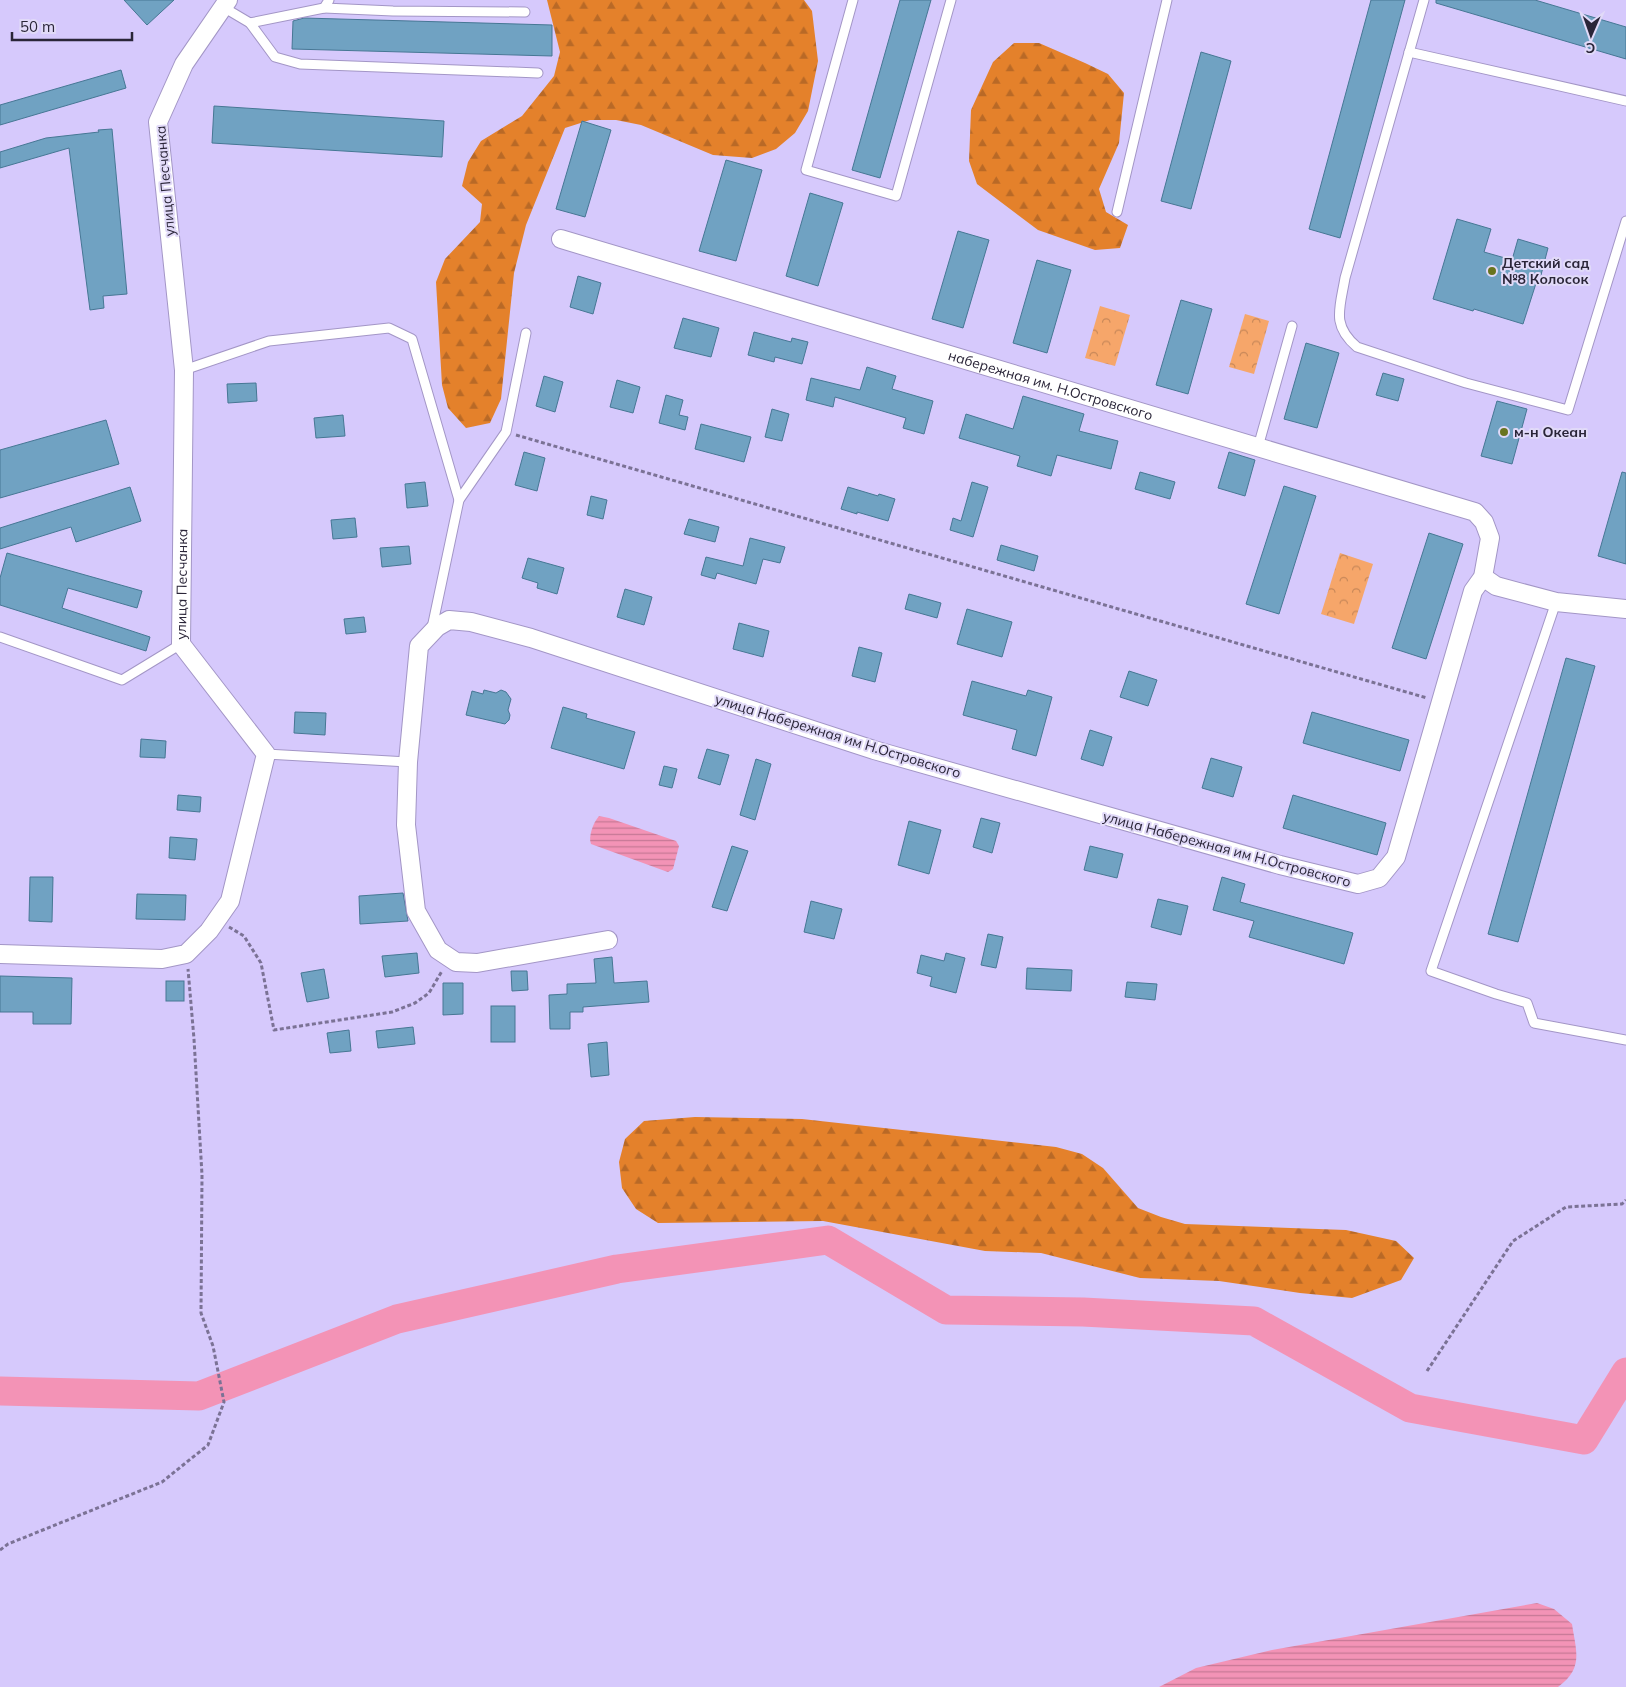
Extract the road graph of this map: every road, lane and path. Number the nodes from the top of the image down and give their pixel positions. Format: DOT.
graph roads {
  1 [pos="853,0"];
  2 [pos="951,0"];
  3 [pos="1167,0"];
  4 [pos="1424,0"];
  5 [pos="225,4"];
  6 [pos="327,4"];
  7 [pos="525,12"];
  8 [pos="250,23"];
  9 [pos="1409,52"];
  10 [pos="538,73"];
  11 [pos="1626,101"];
  12 [pos="1117,212"];
  13 [pos="1626,221"];
  14 [pos="561,239"];
  15 [pos="1292,326"];
  16 [pos="526,333"];
  17 [pos="184,370"];
  18 [pos="506,432"];
  19 [pos="1258,446"];
  20 [pos="459,500"];
  21 [pos="1483,576"];
  22 [pos="1556,602"];
  23 [pos="1626,609"];
  24 [pos="431,633"];
  25 [pos="0,637"];
  26 [pos="180,644"];
  27 [pos="1440,702"];
  28 [pos="266,754"];
  29 [pos="408,762"];
  30 [pos="1379,878"];
  31 [pos="217,920"];
  32 [pos="608,940"];
  33 [pos="0,954"];
  34 [pos="186,954"];
  35 [pos="448,956"];
  36 [pos="1626,1040"];
  37 [pos="1626,1200"];
  38 [pos="1427,1371"];
  39 [pos="0,1550"];
  1 -- 2 [label="lane"];
  3 -- 12 [label="lane"];
  4 -- 9 [label="lane"];
  5 -- 8 [label="lane"];
  5 -- 17 [label="street, улица Песчанка"];
  6 -- 7 [label="lane"];
  6 -- 8 [label="lane"];
  8 -- 10 [label="lane"];
  9 -- 11 [label="lane"];
  9 -- 13 [label="lane"];
  14 -- 19 [label="street, набережная им. Н.Островского"];
  15 -- 19 [label="lane"];
  16 -- 18 [label="lane"];
  17 -- 20 [label="lane"];
  17 -- 26 [label="street, улица Песчанка"];
  18 -- 20 [label="lane"];
  18 -- 27 [label="path"];
  19 -- 21 [label="street, набережная им. Н.Островского"];
  20 -- 24 [label="lane"];
  21 -- 22 [label="street"];
  21 -- 27 [label="street, набережная им. Н.Островского"];
  22 -- 23 [label="street"];
  22 -- 36 [label="lane"];
  24 -- 29 [label="street, улица Набережная им Н.Островского"];
  24 -- 30 [label="street, улица Набережная им Н.Островского"];
  25 -- 26 [label="lane"];
  26 -- 28 [label="street, улица Песчанка"];
  27 -- 30 [label="street, набережная им. Н.Островского"];
  28 -- 29 [label="lane"];
  28 -- 31 [label="street"];
  29 -- 35 [label="street, улица Набережная им Н.Островского"];
  31 -- 34 [label="street"];
  31 -- 35 [label="path"];
  32 -- 35 [label="street"];
  33 -- 34 [label="street"];
  34 -- 39 [label="path"];
  37 -- 38 [label="path"];
}
